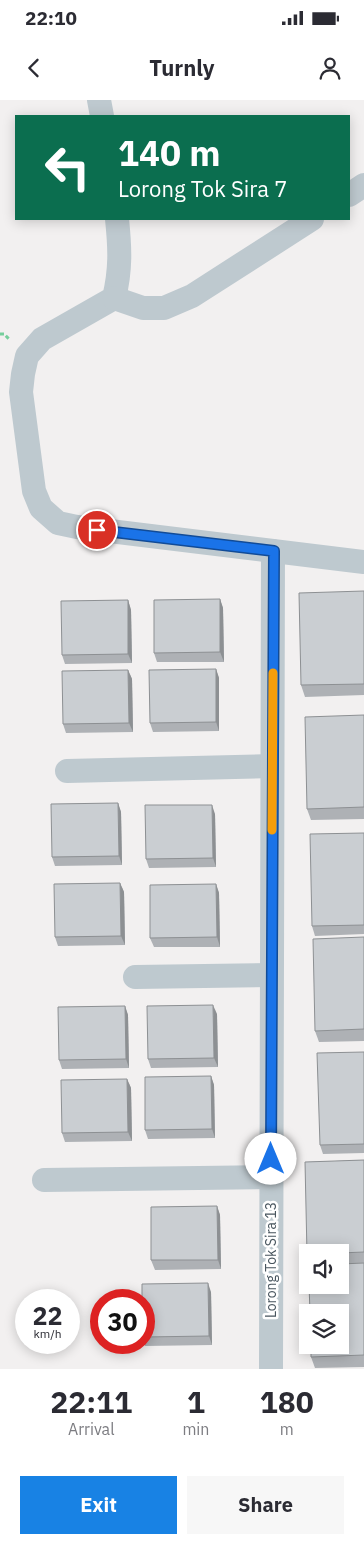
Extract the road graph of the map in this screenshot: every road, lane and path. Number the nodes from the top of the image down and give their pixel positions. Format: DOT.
graph roads {
  1 [pos="99,100"];
  2 [pos="102,115"];
  3 [pos="364,185"];
  4 [pos="350,194"];
  5 [pos="117,220"];
  6 [pos="310,220"];
  7 [pos="114,298"];
  8 [pos="274,551"];
  9 [pos="364,562"];
  10 [pos="272,766"];
  11 [pos="68,771"];
  12 [pos="271,975"];
  13 [pos="135,977"];
  14 [pos="271,1177"];
  15 [pos="44,1180"];
  16 [pos="271,1369"];
  1 -- 2 [label="street"];
  3 -- 4 [label="street"];
  5 -- 7 [label="street"];
  6 -- 7 [label="street"];
  7 -- 8 [label="street"];
  8 -- 9 [label="street"];
  8 -- 10 [label="street, Lorong Tok Sira 13"];
  10 -- 11 [label="street"];
  10 -- 12 [label="street, Lorong Tok Sira 13"];
  12 -- 13 [label="street"];
  12 -- 14 [label="street, Lorong Tok Sira 13"];
  14 -- 15 [label="street"];
  14 -- 16 [label="street, Lorong Tok Sira 13"];
}
